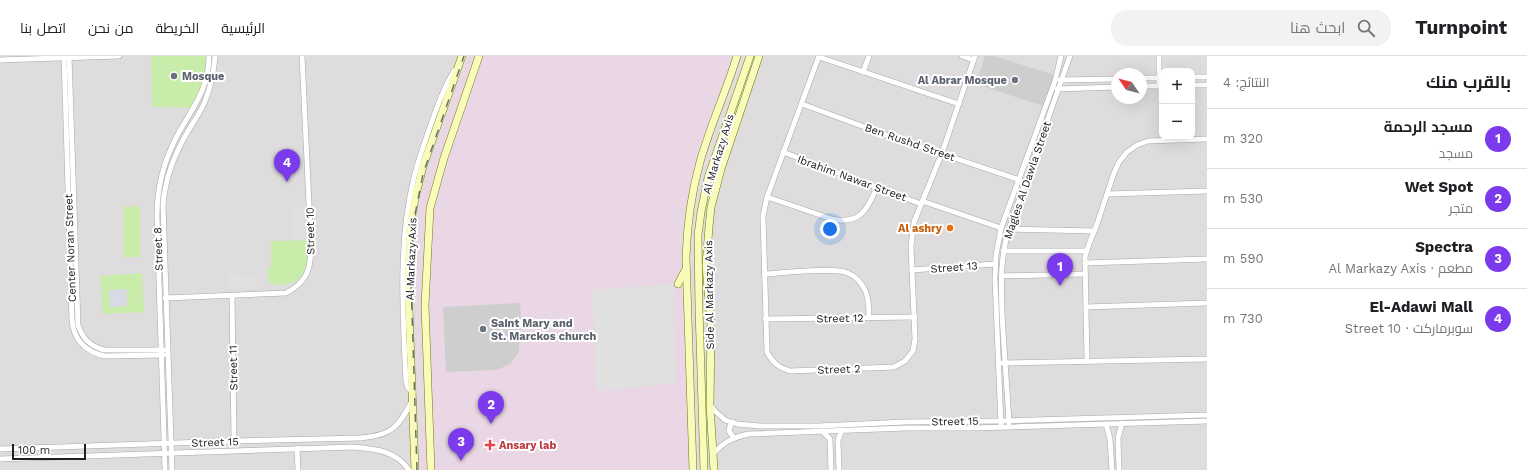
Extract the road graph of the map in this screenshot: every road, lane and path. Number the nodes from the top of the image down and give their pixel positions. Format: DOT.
graph roads {
  1 [pos="119,56"];
  2 [pos="209,56"];
  3 [pos="215,56"];
  4 [pos="302,56"];
  5 [pos="479,56"];
  6 [pos="737,56"];
  7 [pos="750,56"];
  8 [pos="759,56"];
  9 [pos="869,56"];
  10 [pos="962,56"];
  11 [pos="1061,56"];
  12 [pos="1070,56"];
  13 [pos="1159,56"];
  14 [pos="66,57"];
  15 [pos="819,57"];
  16 [pos="975,58"];
  17 [pos="462,59"];
  18 [pos="0,60"];
  19 [pos="1160,68"];
  20 [pos="863,72"];
  21 [pos="1207,76"];
  22 [pos="1195,77"];
  23 [pos="1147,78"];
  24 [pos="1159,78"];
  25 [pos="1111,79"];
  26 [pos="1062,80"];
  27 [pos="1055,81"];
  28 [pos="1195,85"];
  29 [pos="1207,85"];
  30 [pos="1147,86"];
  31 [pos="1159,86"];
  32 [pos="1111,87"];
  33 [pos="1059,88"];
  34 [pos="1052,89"];
  35 [pos="736,97"];
  36 [pos="802,104"];
  37 [pos="959,104"];
  38 [pos="718,109"];
  39 [pos="725,126"];
  40 [pos="708,138"];
  41 [pos="1207,139"];
  42 [pos="783,152"];
  43 [pos="942,153"];
  44 [pos="1018,180"];
  45 [pos="1026,182"];
  46 [pos="876,187"];
  47 [pos="1207,191"];
  48 [pos="1107,194"];
  49 [pos="767,197"];
  50 [pos="922,202"];
  51 [pos="1001,228"];
  52 [pos="1009,229"];
  53 [pos="1094,231"];
  54 [pos="1003,251"];
  55 [pos="1087,251"];
  56 [pos="1207,259"];
  57 [pos="1085,263"];
  58 [pos="995,264"];
  59 [pos="686,269"];
  60 [pos="912,270"];
  61 [pos="764,274"];
  62 [pos="1085,274"];
  63 [pos="1001,277"];
  64 [pos="995,279"];
  65 [pos="678,284"];
  66 [pos="698,293"];
  67 [pos="232,296"];
  68 [pos="160,298"];
  69 [pos="167,298"];
  70 [pos="1207,303"];
  71 [pos="1086,307"];
  72 [pos="915,317"];
  73 [pos="869,318"];
  74 [pos="765,319"];
  75 [pos="711,325"];
  76 [pos="169,352"];
  77 [pos="161,353"];
  78 [pos="1207,359"];
  79 [pos="1087,361"];
  80 [pos="998,363"];
  81 [pos="1004,363"];
  82 [pos="413,396"];
  83 [pos="710,405"];
  84 [pos="1207,415"];
  85 [pos="1155,419"];
  86 [pos="1207,421"];
  87 [pos="732,422"];
  88 [pos="1009,423"];
  89 [pos="1122,423"];
  90 [pos="1001,424"];
  91 [pos="1106,424"];
  92 [pos="859,427"];
  93 [pos="842,430"];
  94 [pos="822,431"];
  95 [pos="734,438"];
  96 [pos="234,441"];
  97 [pos="172,443"];
  98 [pos="164,444"];
  99 [pos="297,448"];
  100 [pos="0,449"];
  101 [pos="164,453"];
  102 [pos="172,453"];
  103 [pos="713,454"];
  104 [pos="0,459"];
  105 [pos="165,470"];
  106 [pos="172,470"];
  107 [pos="298,470"];
  108 [pos="409,470"];
  109 [pos="415,470"];
  110 [pos="431,470"];
  111 [pos="693,470"];
  112 [pos="704,470"];
  113 [pos="714,470"];
  114 [pos="831,470"];
  115 [pos="839,470"];
  116 [pos="1112,470"];
  117 [pos="1119,470"];
  1 -- 14 [label="street"];
  2 -- 68 [label="street, Street 8"];
  3 -- 69 [label="street, Street 8"];
  4 -- 67 [label="street, Street 10"];
  5 -- 110 [label="main road, Al Markazy Axis"];
  6 -- 38 [label="main road, Al Markazy Axis"];
  7 -- 35 [label="main road, Al Markazy Axis"];
  8 -- 75 [label="main road, Side Al Markazy Axis"];
  9 -- 20 [label="street"];
  10 -- 16 [label="street"];
  11 -- 27 [label="street, Magles Al Dawla Street"];
  12 -- 26 [label="street, Magles Al Dawla Street"];
  13 -- 19 [label="street"];
  14 -- 18 [label="street"];
  14 -- 77 [label="street, Center Noran Street"];
  15 -- 20 [label="street"];
  15 -- 36 [label="street, Street 2"];
  16 -- 37 [label="street, Street 2"];
  17 -- 82 [label="main road, Al Markazy Axis"];
  20 -- 37 [label="street"];
  21 -- 22 [label="street"];
  23 -- 24 [label="street"];
  25 -- 26 [label="street"];
  26 -- 27 [label="street"];
  26 -- 33 [label="street, Magles Al Dawla Street"];
  27 -- 34 [label="street, Magles Al Dawla Street"];
  28 -- 29 [label="street"];
  30 -- 31 [label="street"];
  32 -- 33 [label="street"];
  33 -- 34 [label="street"];
  33 -- 45 [label="street, Magles Al Dawla Street"];
  34 -- 44 [label="street, Magles Al Dawla Street"];
  35 -- 38 [label="main road"];
  35 -- 39 [label="main road, Al Markazy Axis"];
  36 -- 42 [label="street, Street 2"];
  36 -- 43 [label="street, Ben Rushd Street"];
  37 -- 43 [label="street, Street 2"];
  38 -- 40 [label="main road, Al Markazy Axis"];
  39 -- 40 [label="main road"];
  39 -- 66 [label="main road, Al Markazy Axis"];
  40 -- 59 [label="main road, Al Markazy Axis"];
  41 -- 48 [label="street"];
  42 -- 46 [label="street, Ibrahim Nawar Street"];
  42 -- 49 [label="street, Street 2"];
  43 -- 44 [label="street, Ben Rushd Street"];
  43 -- 50 [label="street, Street 2"];
  44 -- 45 [label="street, Ben Rushd Street"];
  44 -- 51 [label="street, Magles Al Dawla Street"];
  45 -- 52 [label="street, Magles Al Dawla Street"];
  46 -- 49 [label="street"];
  46 -- 50 [label="street, Ibrahim Nawar Street"];
  47 -- 48 [label="street"];
  48 -- 53 [label="street"];
  49 -- 61 [label="street, Street 2"];
  50 -- 51 [label="street, Ibrahim Nawar Street"];
  50 -- 60 [label="street, Street 2"];
  51 -- 58 [label="street, Magles Al Dawla Street"];
  52 -- 53 [label="street"];
  52 -- 54 [label="street, Magles Al Dawla Street"];
  53 -- 55 [label="street"];
  54 -- 55 [label="street"];
  54 -- 63 [label="street, Magles Al Dawla Street"];
  55 -- 57 [label="street"];
  56 -- 57 [label="street"];
  57 -- 62 [label="street"];
  58 -- 60 [label="street, Street 13"];
  58 -- 64 [label="street, Magles Al Dawla Street"];
  59 -- 65 [label="main road"];
  59 -- 111 [label="main road, Al Markazy Axis"];
  60 -- 72 [label="street, Street 2"];
  61 -- 73 [label="street"];
  61 -- 74 [label="street, Street 2"];
  62 -- 63 [label="street"];
  62 -- 71 [label="street"];
  63 -- 64 [label="street"];
  63 -- 81 [label="street, Magles Al Dawla Street"];
  64 -- 80 [label="street, Magles Al Dawla Street"];
  66 -- 75 [label="main road"];
  66 -- 112 [label="main road, Al Markazy Axis"];
  67 -- 69 [label="street, Street 10"];
  67 -- 96 [label="street, Street 11"];
  68 -- 69 [label="street, Street 10"];
  68 -- 77 [label="street, Street 8"];
  69 -- 76 [label="street, Street 8"];
  70 -- 71 [label="street"];
  71 -- 79 [label="street"];
  72 -- 73 [label="street, Street 12"];
  72 -- 74 [label="street, Street 2"];
  73 -- 74 [label="street, Street 12"];
  75 -- 83 [label="main road, Side Al Markazy Axis"];
  76 -- 77 [label="street, Center Noran Street"];
  76 -- 97 [label="street, Street 8"];
  77 -- 98 [label="street, Street 8"];
  78 -- 79 [label="street"];
  79 -- 81 [label="street"];
  80 -- 81 [label="street"];
  80 -- 90 [label="street, Magles Al Dawla Street"];
  81 -- 88 [label="street, Magles Al Dawla Street"];
  82 -- 96 [label="street, Street 15"];
  82 -- 109 [label="main road, Al Markazy Axis"];
  83 -- 87 [label="street, Street 15"];
  83 -- 103 [label="main road, Side Al Markazy Axis"];
  84 -- 85 [label="street, Street 15"];
  85 -- 86 [label="street, Street 15"];
  85 -- 88 [label="street, Street 15"];
  85 -- 89 [label="street, Street 15"];
  87 -- 92 [label="street, Street 15"];
  87 -- 95 [label="street"];
  88 -- 90 [label="street, Street 15"];
  88 -- 91 [label="street, Street 15"];
  89 -- 91 [label="street, Street 15"];
  89 -- 117 [label="street"];
  90 -- 92 [label="street, Street 15"];
  91 -- 116 [label="street"];
  92 -- 93 [label="street, Street 15"];
  93 -- 94 [label="street, Street 15"];
  93 -- 115 [label="street"];
  94 -- 95 [label="street, Street 15"];
  94 -- 114 [label="street"];
  95 -- 103 [label="street, Street 15"];
  96 -- 97 [label="street, Street 15"];
  97 -- 98 [label="street, Street 15"];
  97 -- 102 [label="street, Street 8"];
  98 -- 100 [label="street, Street 15"];
  98 -- 101 [label="street, Street 8"];
  99 -- 102 [label="street, Street 15"];
  99 -- 107 [label="street"];
  99 -- 108 [label="street, Street 15"];
  101 -- 102 [label="street, Street 15"];
  101 -- 104 [label="street, Street 15"];
  101 -- 105 [label="street, Street 8"];
  102 -- 106 [label="street, Street 8"];
  103 -- 113 [label="main road, Side Al Markazy Axis"];
}
